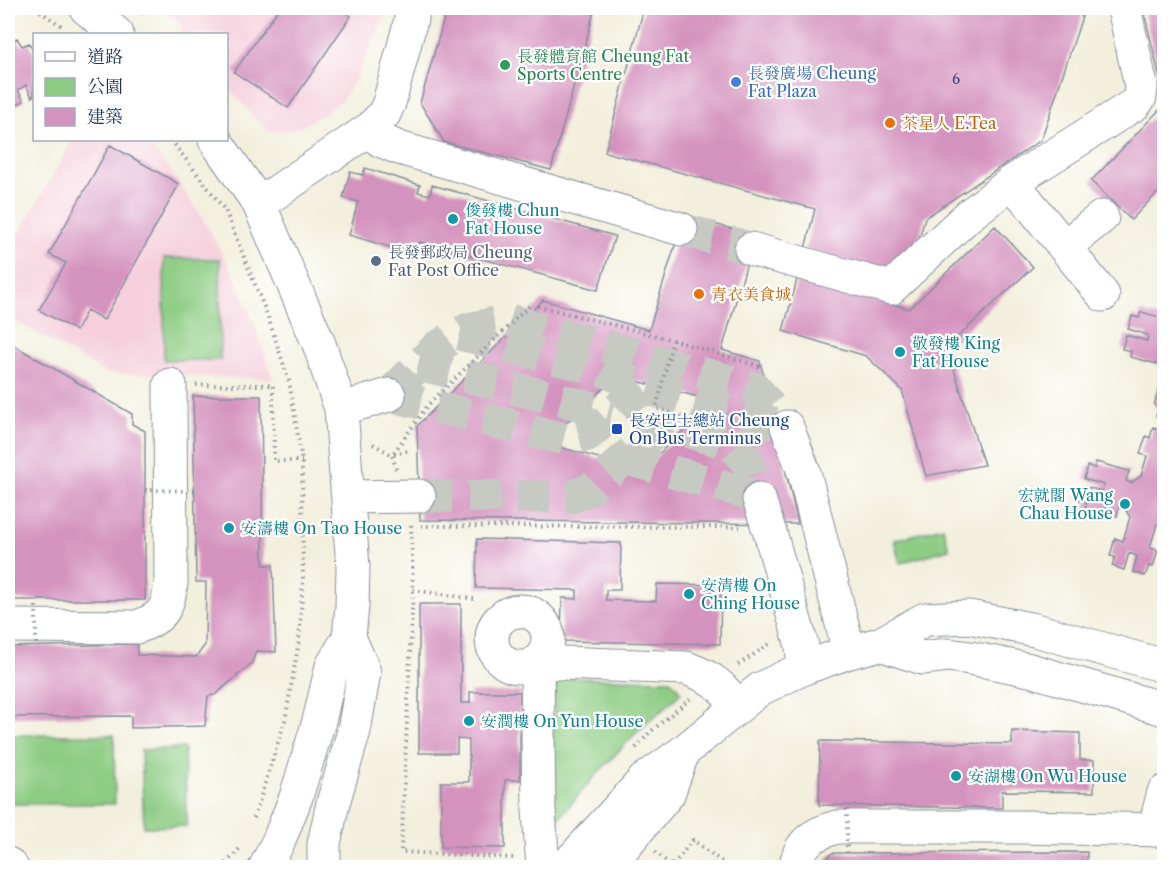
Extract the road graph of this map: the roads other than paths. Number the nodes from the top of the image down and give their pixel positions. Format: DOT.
graph roads {
  1 [pos="414,8"];
  2 [pos="1125,8"];
  3 [pos="75,17"];
  4 [pos="129,24"];
  5 [pos="371,128"];
  6 [pos="216,141"];
  7 [pos="1012,182"];
  8 [pos="259,204"];
  9 [pos="1102,217"];
  10 [pos="681,229"];
  11 [pos="1064,247"];
  12 [pos="751,249"];
  13 [pos="1103,295"];
  14 [pos="170,385"];
  15 [pos="389,395"];
  16 [pos="341,409"];
  17 [pos="788,427"];
  18 [pos="411,496"];
  19 [pos="348,497"];
  20 [pos="753,513"];
  21 [pos="8,626"];
  22 [pos="349,637"];
  23 [pos="865,648"];
  24 [pos="1164,666"];
  25 [pos="804,668"];
  26 [pos="737,707"];
  27 [pos="1164,709"];
  28 [pos="683,752"];
  29 [pos="1164,792"];
  30 [pos="1159,830"];
  31 [pos="255,855"];
  32 [pos="8,864"];
  33 [pos="12,867"];
  34 [pos="324,867"];
  35 [pos="543,867"];
  36 [pos="564,867"];
  37 [pos="606,867"];
  38 [pos="796,867"];
  1 -- 5 [label="main road"];
  2 -- 7 [label="main road"];
  3 -- 4 [label="main road"];
  5 -- 8 [label="main road"];
  5 -- 10 [label="main road"];
  6 -- 8 [label="main road"];
  7 -- 11 [label="main road"];
  7 -- 12 [label="main road"];
  8 -- 16 [label="main road"];
  9 -- 11 [label="main road"];
  11 -- 13 [label="main road"];
  14 -- 21 [label="main road"];
  15 -- 16 [label="main road"];
  16 -- 19 [label="main road"];
  17 -- 23 [label="main road"];
  18 -- 19 [label="main road"];
  19 -- 22 [label="main road"];
  20 -- 25 [label="main road"];
  22 -- 31 [label="main road"];
  22 -- 34 [label="main road"];
  23 -- 24 [label="main road"];
  23 -- 25 [label="main road"];
  23 -- 27 [label="main road"];
  25 -- 26 [label="main road"];
  26 -- 28 [label="main road"];
  26 -- 35 [label="main road"];
  28 -- 36 [label="main road"];
  28 -- 37 [label="main road"];
  29 -- 30 [label="main road"];
  30 -- 38 [label="main road"];
  32 -- 33 [label="main road"];
}
